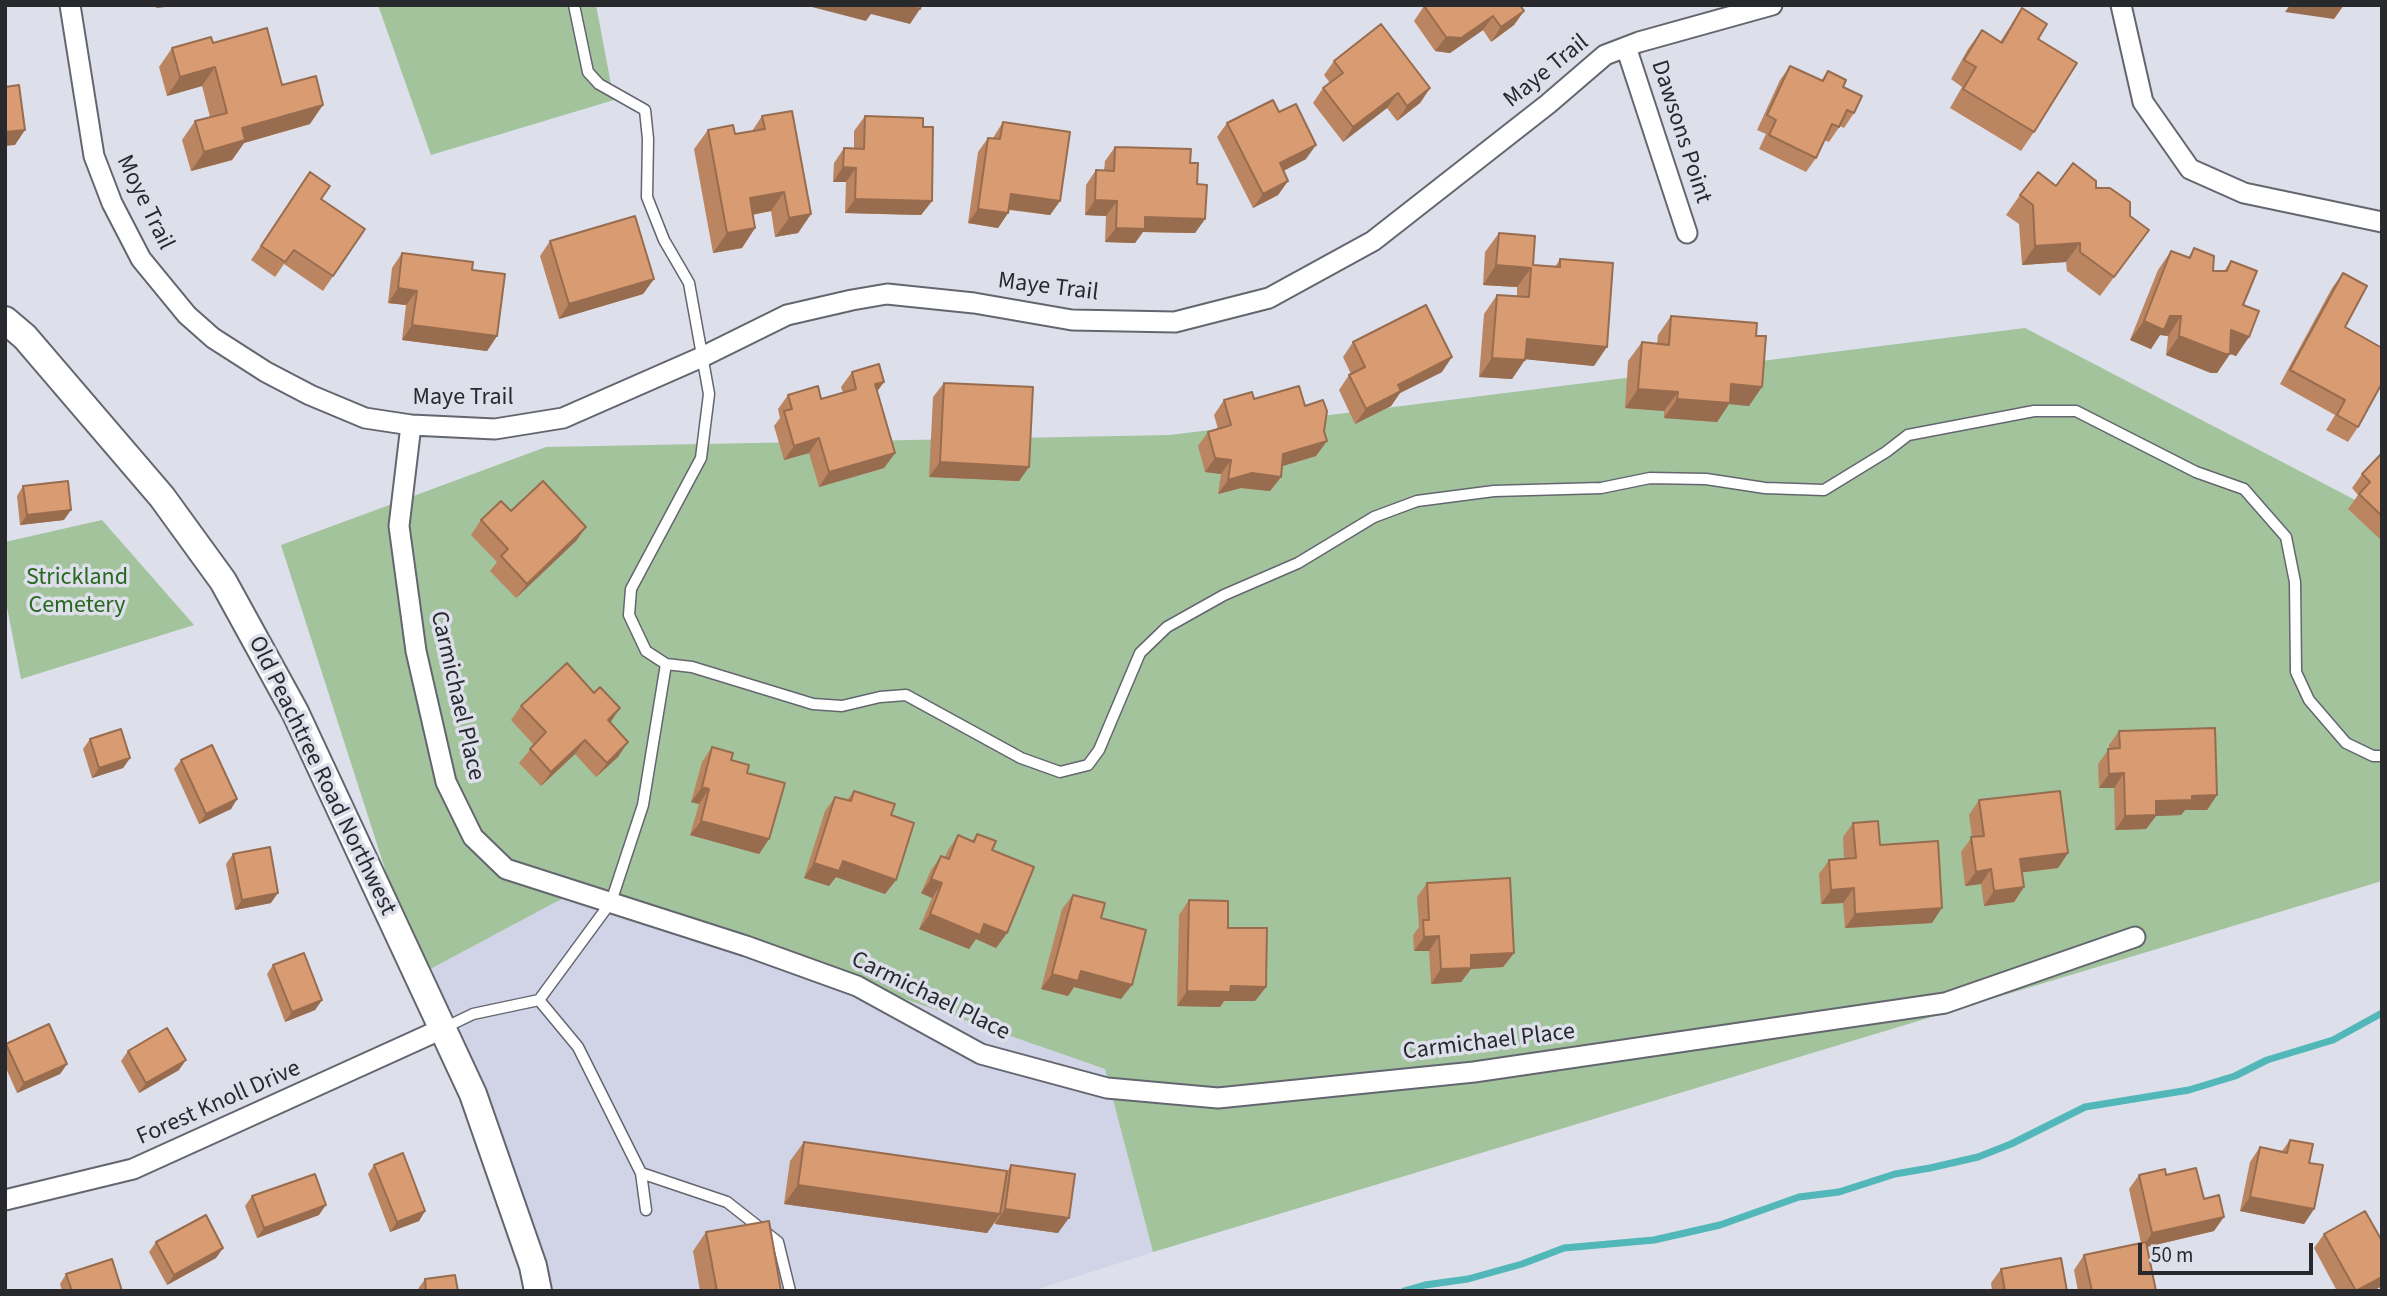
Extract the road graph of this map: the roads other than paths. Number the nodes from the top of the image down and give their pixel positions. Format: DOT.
graph roads {
  1 [pos="70,5"];
  2 [pos="574,5"];
  3 [pos="1772,5"];
  4 [pos="2122,5"];
  5 [pos="1626,47"];
  6 [pos="2382,222"];
  7 [pos="1687,233"];
  8 [pos="5,320"];
  9 [pos="702,357"];
  10 [pos="265,372"];
  11 [pos="411,425"];
  12 [pos="666,664"];
  13 [pos="2382,756"];
  14 [pos="611,902"];
  15 [pos="2135,937"];
  16 [pos="539,1000"];
  17 [pos="444,1028"];
  18 [pos="641,1173"];
  19 [pos="5,1200"];
  20 [pos="646,1210"];
  21 [pos="538,1291"];
  22 [pos="790,1291"];
  1 -- 10 [label="street, Moye Trail"];
  2 -- 9 [label="lane"];
  3 -- 5 [label="street, Maye Trail"];
  4 -- 6 [label="street"];
  5 -- 7 [label="street, Dawsons Point"];
  5 -- 9 [label="street, Maye Trail"];
  8 -- 17 [label="main road, Old Peachtree Road Northwest"];
  9 -- 11 [label="street, Maye Trail"];
  9 -- 12 [label="lane"];
  10 -- 11 [label="street, Maye Trail"];
  11 -- 14 [label="street, Carmichael Place"];
  12 -- 13 [label="lane"];
  12 -- 14 [label="lane"];
  14 -- 15 [label="street, Carmichael Place"];
  14 -- 16 [label="lane"];
  16 -- 17 [label="lane"];
  16 -- 18 [label="lane"];
  17 -- 19 [label="street, Forest Knoll Drive"];
  17 -- 21 [label="main road, Old Peachtree Road Northwest"];
  18 -- 20 [label="lane"];
  18 -- 22 [label="lane"];
}
